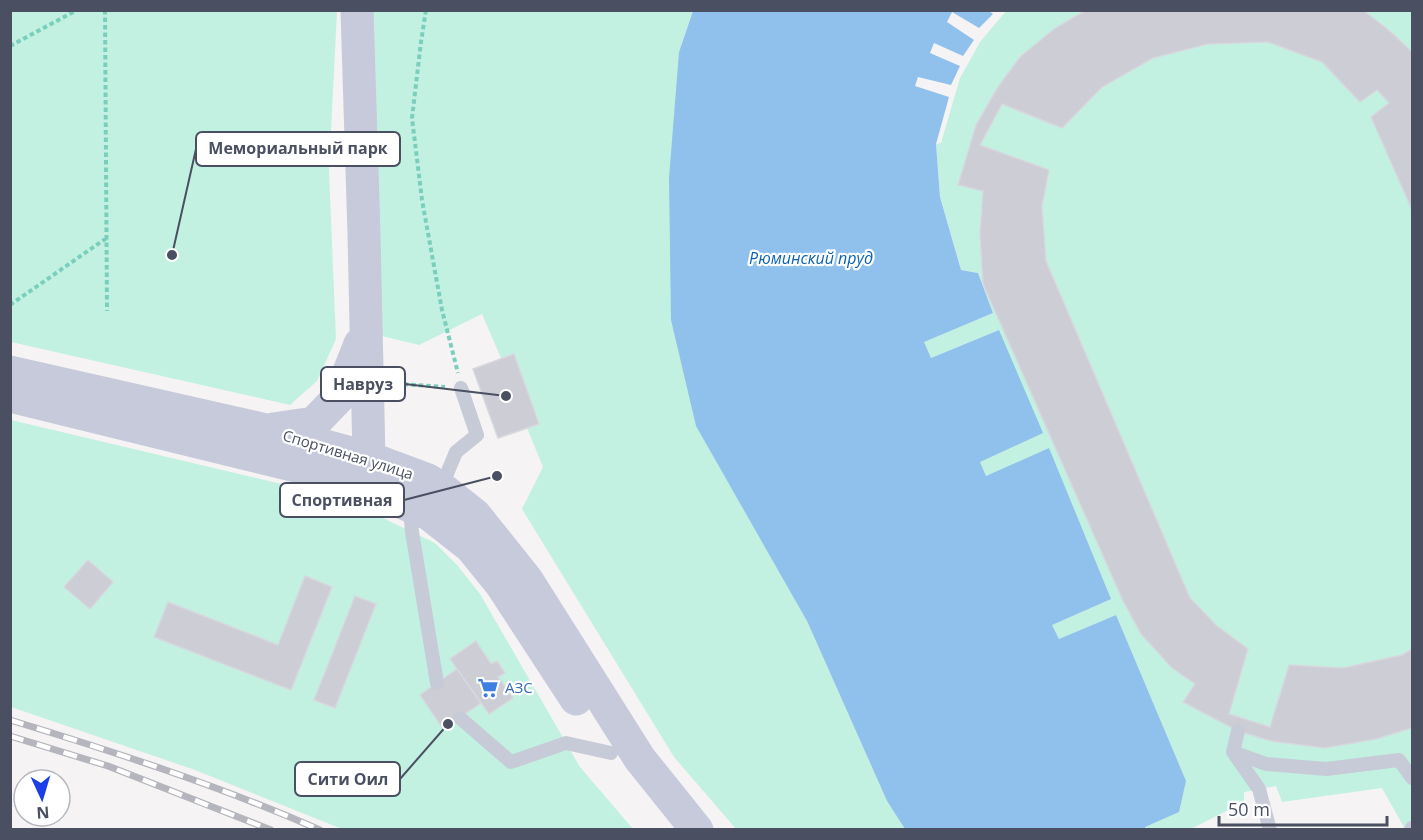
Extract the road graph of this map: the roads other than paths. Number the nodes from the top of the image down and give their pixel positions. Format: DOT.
graph roads {
  1 [pos="357,10"];
  2 [pos="366,328"];
  3 [pos="10,372"];
  4 [pos="461,388"];
  5 [pos="10,396"];
  6 [pos="266,430"];
  7 [pos="369,458"];
  8 [pos="341,477"];
  9 [pos="441,488"];
  10 [pos="410,506"];
  11 [pos="437,683"];
  12 [pos="460,718"];
  13 [pos="1238,731"];
  14 [pos="1233,752"];
  15 [pos="611,753"];
  16 [pos="1413,778"];
  17 [pos="670,830"];
  18 [pos="697,830"];
  19 [pos="1269,830"];
  1 -- 2 [label="main road"];
  2 -- 6 [label="main road"];
  2 -- 7 [label="main road"];
  3 -- 6 [label="main road, Спортивная улица"];
  4 -- 9 [label="lane"];
  5 -- 8 [label="main road, Спортивная улица"];
  6 -- 7 [label="main road, Спортивная улица"];
  7 -- 8 [label="main road"];
  7 -- 9 [label="main road, Спортивная улица"];
  8 -- 10 [label="main road, Спортивная улица"];
  9 -- 18 [label="main road, Спортивная улица"];
  10 -- 11 [label="lane"];
  10 -- 15 [label="main road, Спортивная улица"];
  12 -- 15 [label="lane"];
  13 -- 14 [label="lane"];
  14 -- 16 [label="lane"];
  14 -- 19 [label="lane"];
  15 -- 17 [label="main road, Спортивная улица"];
}
